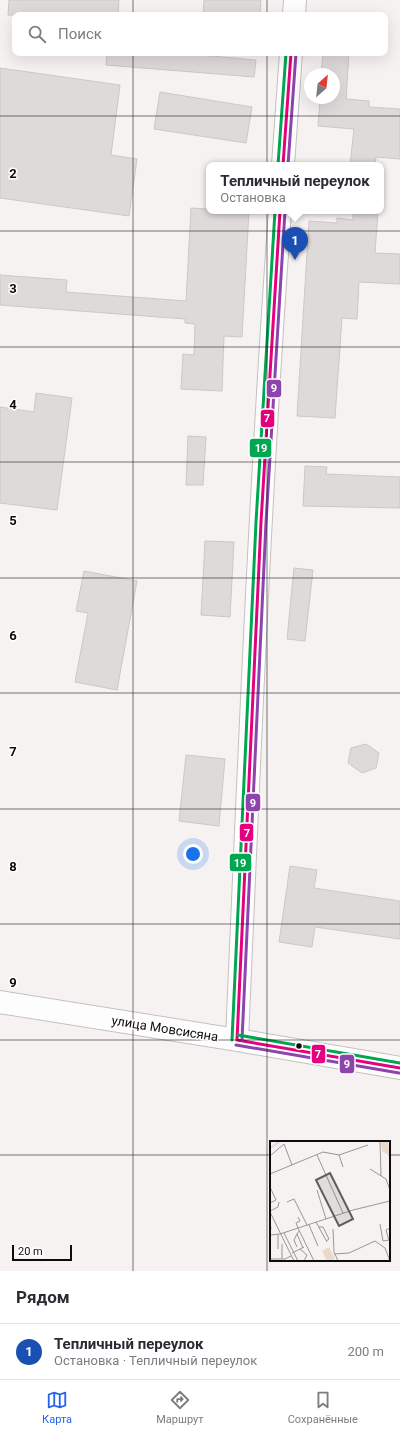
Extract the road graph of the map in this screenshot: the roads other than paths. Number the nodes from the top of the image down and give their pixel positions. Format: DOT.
graph roads {
  1 [pos="295,0"];
  2 [pos="294,12"];
  3 [pos="291,56"];
  4 [pos="283,162"];
  5 [pos="280,214"];
  6 [pos="0,1002"];
  7 [pos="238,1040"];
  8 [pos="400,1068"];
  1 -- 2 [label="street"];
  3 -- 4 [label="street"];
  5 -- 7 [label="street"];
  6 -- 7 [label="street, улица Мовсисяна"];
  7 -- 8 [label="street, улица Мовсисяна"];
}
